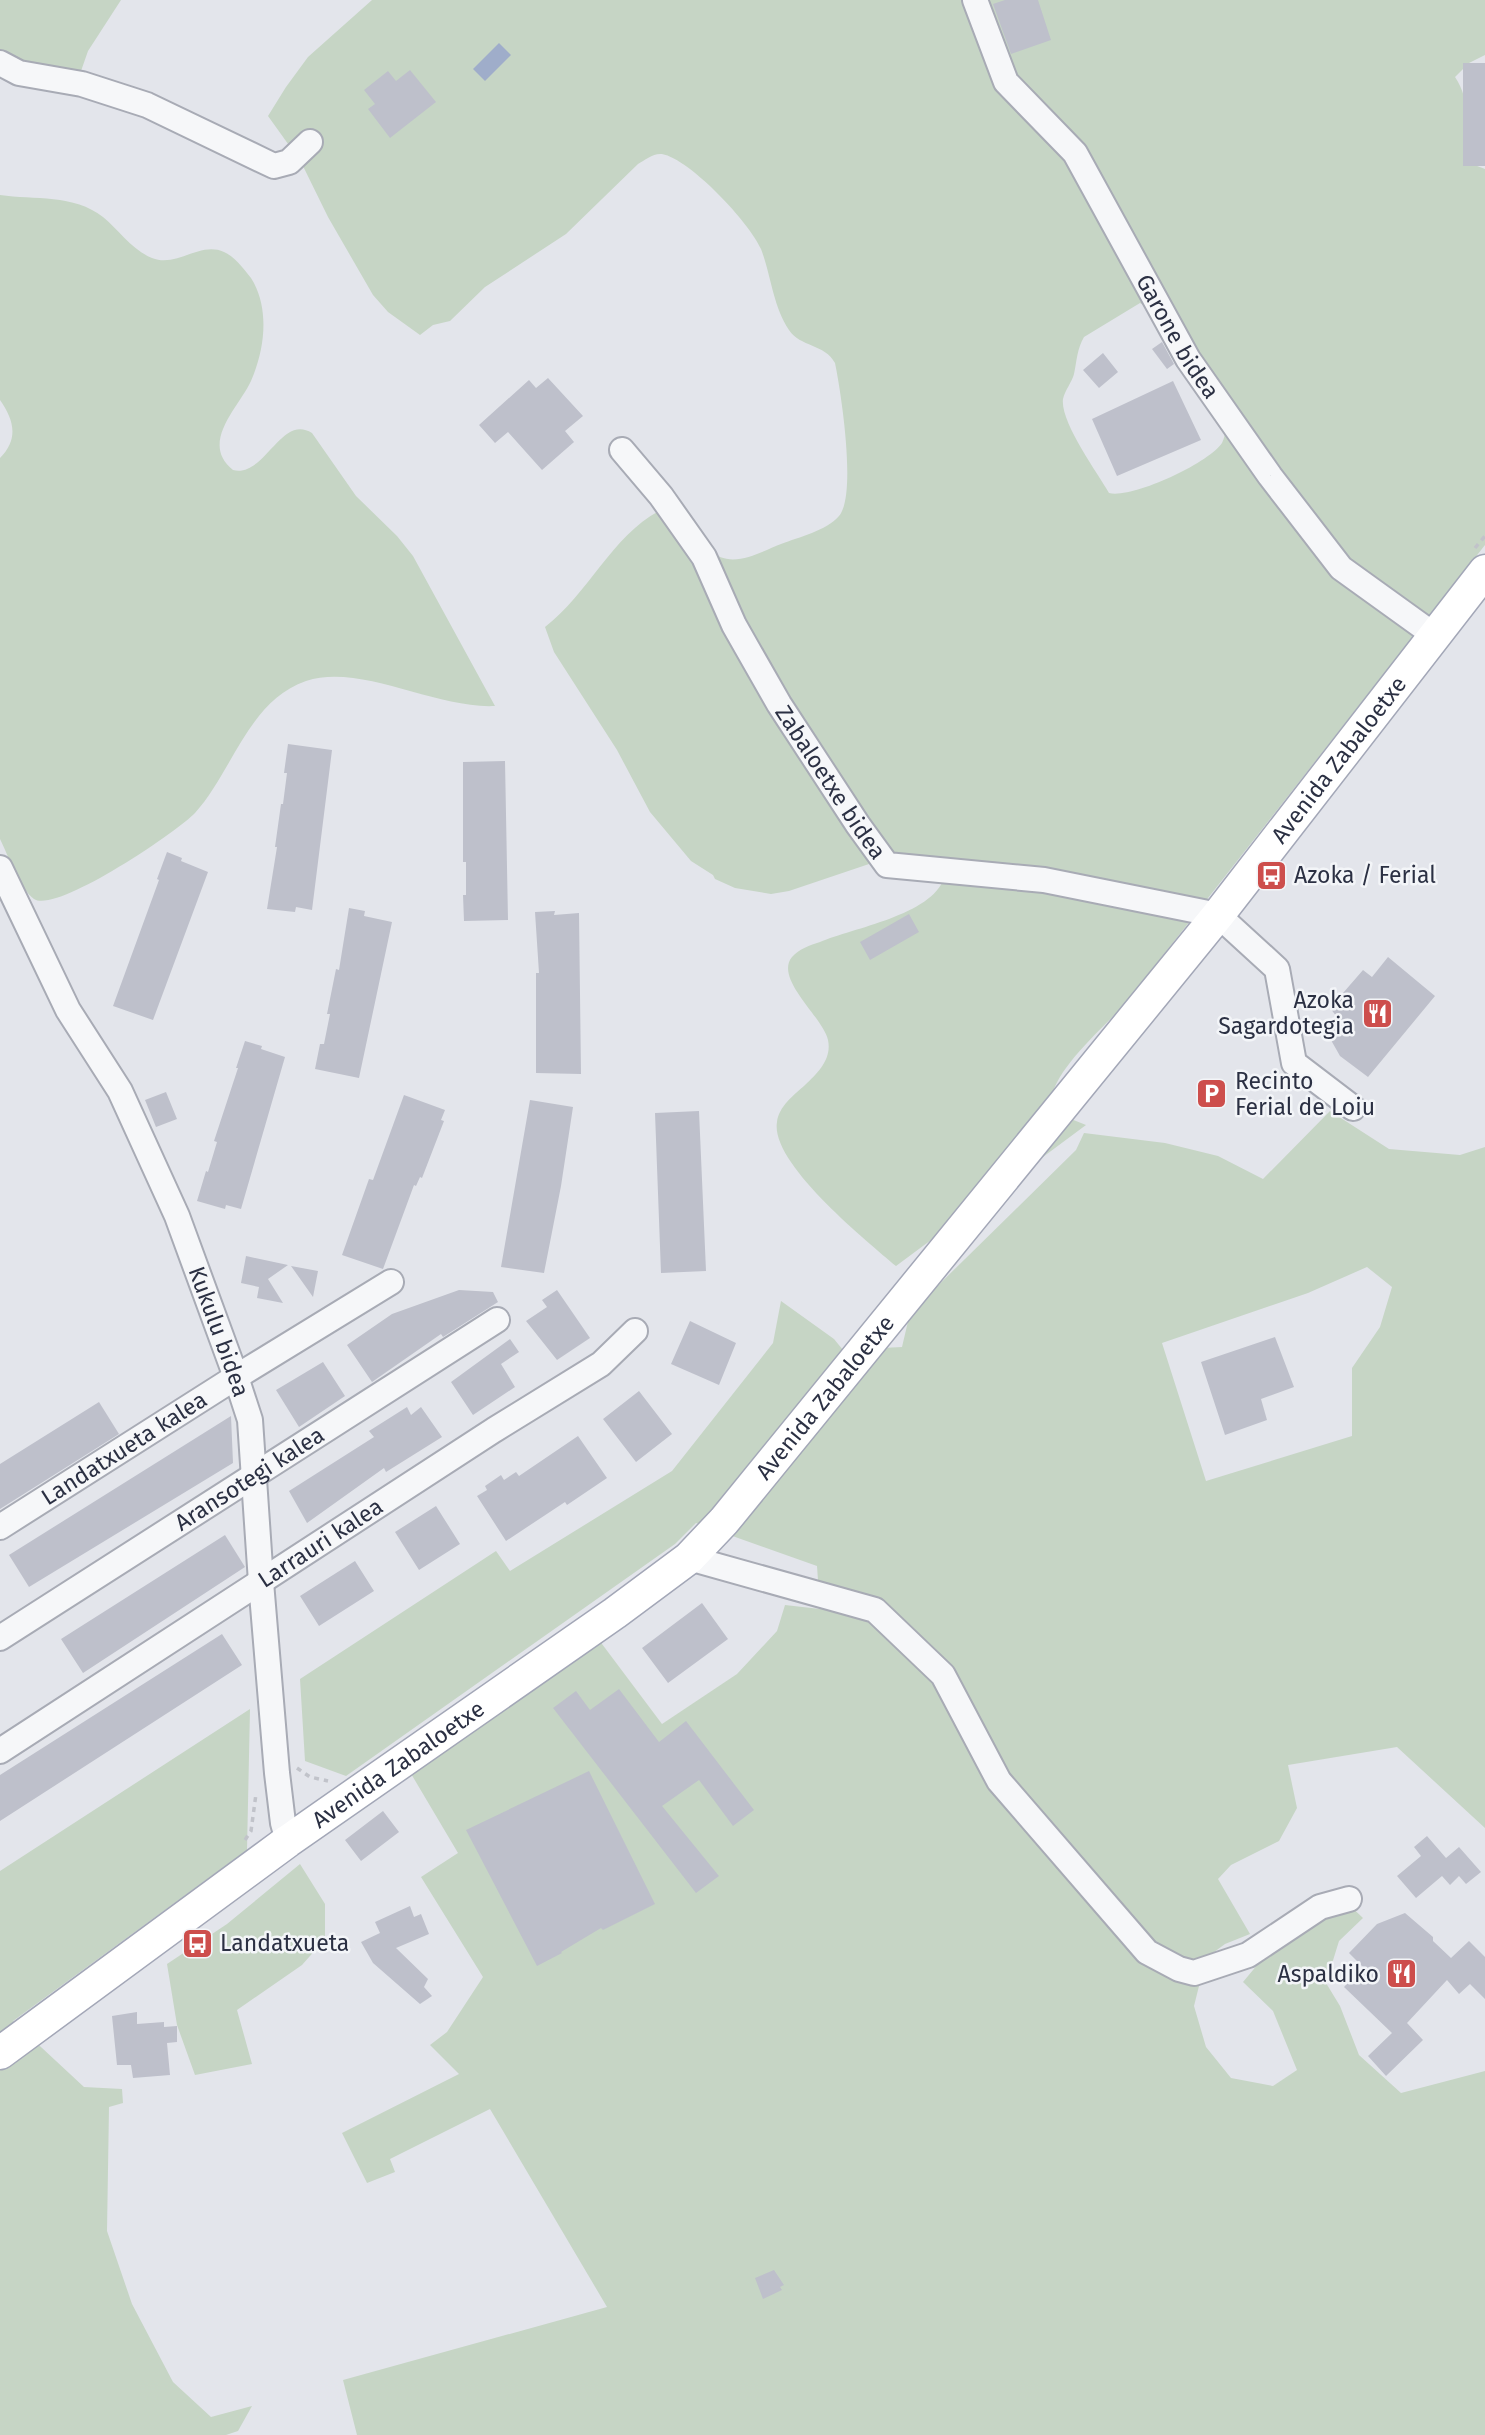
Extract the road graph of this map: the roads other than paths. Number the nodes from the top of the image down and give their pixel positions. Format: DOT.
graph roads {
  1 [pos="975,0"];
  2 [pos="0,62"];
  3 [pos="310,142"];
  4 [pos="622,450"];
  5 [pos="1476,564"];
  6 [pos="1434,635"];
  7 [pos="0,867"];
  8 [pos="1218,915"];
  9 [pos="1353,1108"];
  10 [pos="391,1282"];
  11 [pos="497,1320"];
  12 [pos="635,1331"];
  13 [pos="236,1377"];
  14 [pos="253,1474"];
  15 [pos="0,1527"];
  16 [pos="689,1558"];
  17 [pos="261,1583"];
  18 [pos="0,1638"];
  19 [pos="0,1752"];
  20 [pos="288,1841"];
  21 [pos="1349,1899"];
  22 [pos="3,2045"];
  1 -- 6 [label="street, Garone bidea"];
  2 -- 3 [label="street"];
  4 -- 8 [label="street, Zabaloetxe bidea"];
  5 -- 6 [label="main road, Avenida Zabaloetxe"];
  6 -- 8 [label="main road, Avenida Zabaloetxe"];
  7 -- 13 [label="street, Kukulu bidea"];
  8 -- 9 [label="street"];
  8 -- 16 [label="main road, Avenida Zabaloetxe"];
  10 -- 13 [label="street, Landatxueta kalea"];
  11 -- 14 [label="street, Aransotegi kalea"];
  12 -- 17 [label="street, Larrauri kalea"];
  13 -- 14 [label="street, Kukulu bidea"];
  13 -- 15 [label="street, Landatxueta kalea"];
  14 -- 17 [label="street, Kukulu bidea"];
  14 -- 18 [label="street, Aransotegi kalea"];
  16 -- 20 [label="main road, Avenida Zabaloetxe"];
  16 -- 21 [label="street"];
  17 -- 19 [label="street, Larrauri kalea"];
  17 -- 20 [label="street, Kukulu bidea"];
  20 -- 22 [label="main road, Avenida Zabaloetxe"];
}
